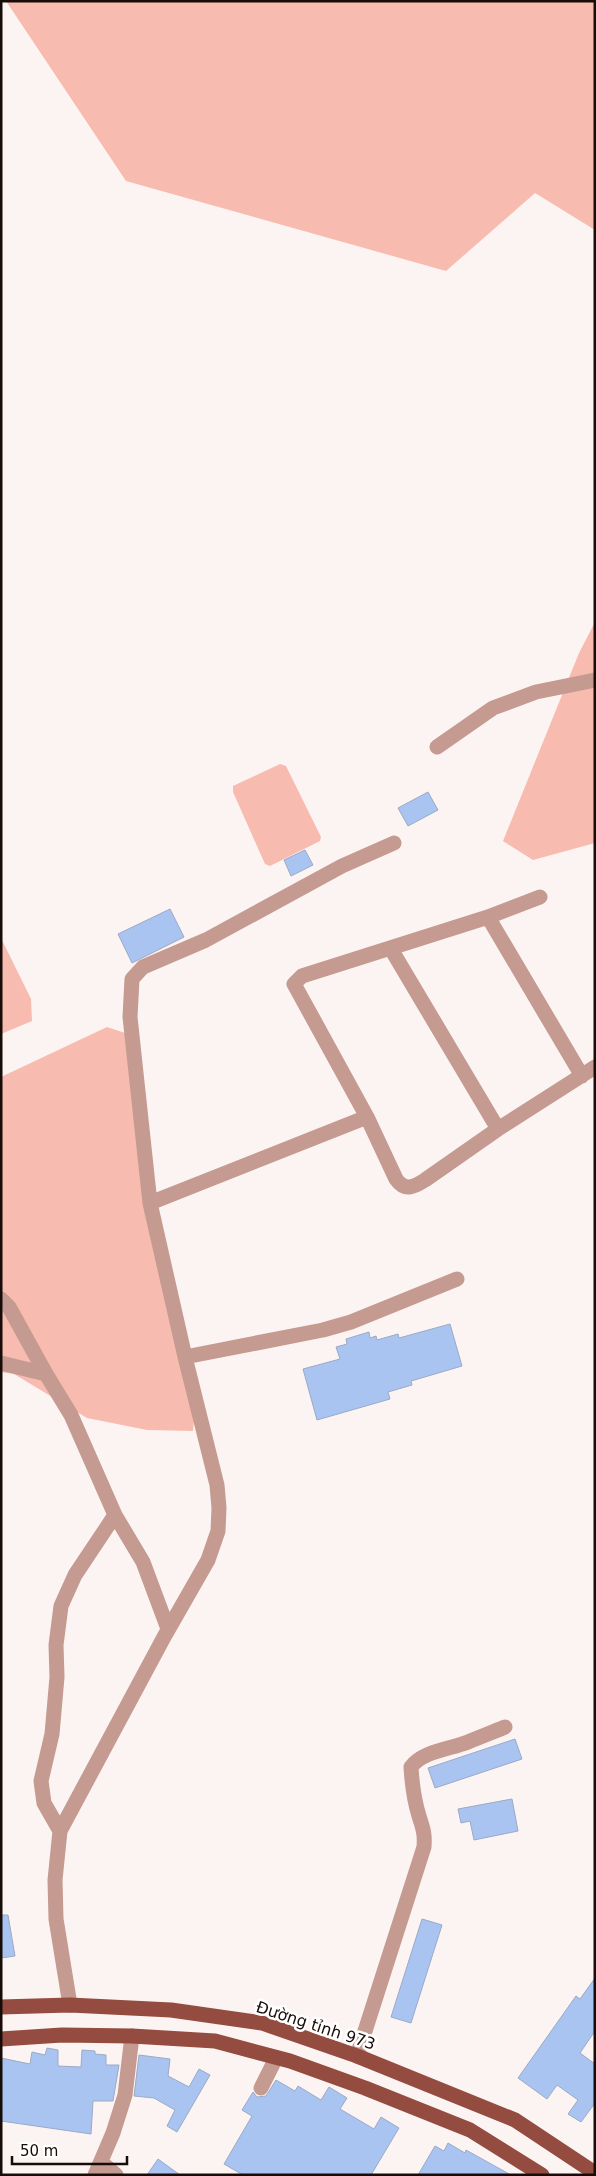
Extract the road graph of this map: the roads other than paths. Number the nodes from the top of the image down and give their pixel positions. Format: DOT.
graph roads {
  1 [pos="595,680"];
  2 [pos="437,747"];
  3 [pos="394,843"];
  4 [pos="540,897"];
  5 [pos="488,917"];
  6 [pos="391,949"];
  7 [pos="595,1067"];
  8 [pos="582,1076"];
  9 [pos="367,1117"];
  10 [pos="498,1129"];
  11 [pos="150,1203"];
  12 [pos="457,1279"];
  13 [pos="4,1304"];
  14 [pos="185,1357"];
  15 [pos="1,1363"];
  16 [pos="46,1374"];
  17 [pos="115,1515"];
  18 [pos="168,1629"];
  19 [pos="505,1727"];
  20 [pos="60,1831"];
  21 [pos="70,2004"];
  22 [pos="1,2007"];
  23 [pos="132,2036"];
  24 [pos="1,2039"];
  25 [pos="358,2056"];
  26 [pos="276,2058"];
  27 [pos="261,2088"];
  28 [pos="98,2168"];
  29 [pos="595,2173"];
  30 [pos="116,2175"];
  31 [pos="542,2175"];
  1 -- 2 [label="street"];
  3 -- 11 [label="street"];
  4 -- 5 [label="street"];
  5 -- 6 [label="street"];
  5 -- 8 [label="street"];
  6 -- 9 [label="street"];
  6 -- 10 [label="street"];
  7 -- 8 [label="street"];
  8 -- 10 [label="street"];
  9 -- 10 [label="street"];
  9 -- 11 [label="street"];
  11 -- 14 [label="street"];
  12 -- 14 [label="street"];
  13 -- 16 [label="street"];
  14 -- 18 [label="street"];
  15 -- 16 [label="street"];
  16 -- 17 [label="street"];
  17 -- 18 [label="street"];
  17 -- 20 [label="street"];
  18 -- 20 [label="street"];
  19 -- 25 [label="street"];
  20 -- 21 [label="street"];
  21 -- 22 [label="main road, Đường tỉnh 973"];
  21 -- 25 [label="main road, Đường tỉnh 973"];
  23 -- 24 [label="main road"];
  23 -- 26 [label="main road"];
  23 -- 28 [label="street"];
  25 -- 29 [label="main road, Đường tỉnh 973"];
  26 -- 27 [label="street"];
  26 -- 31 [label="main road"];
  28 -- 30 [label="street"];
}
